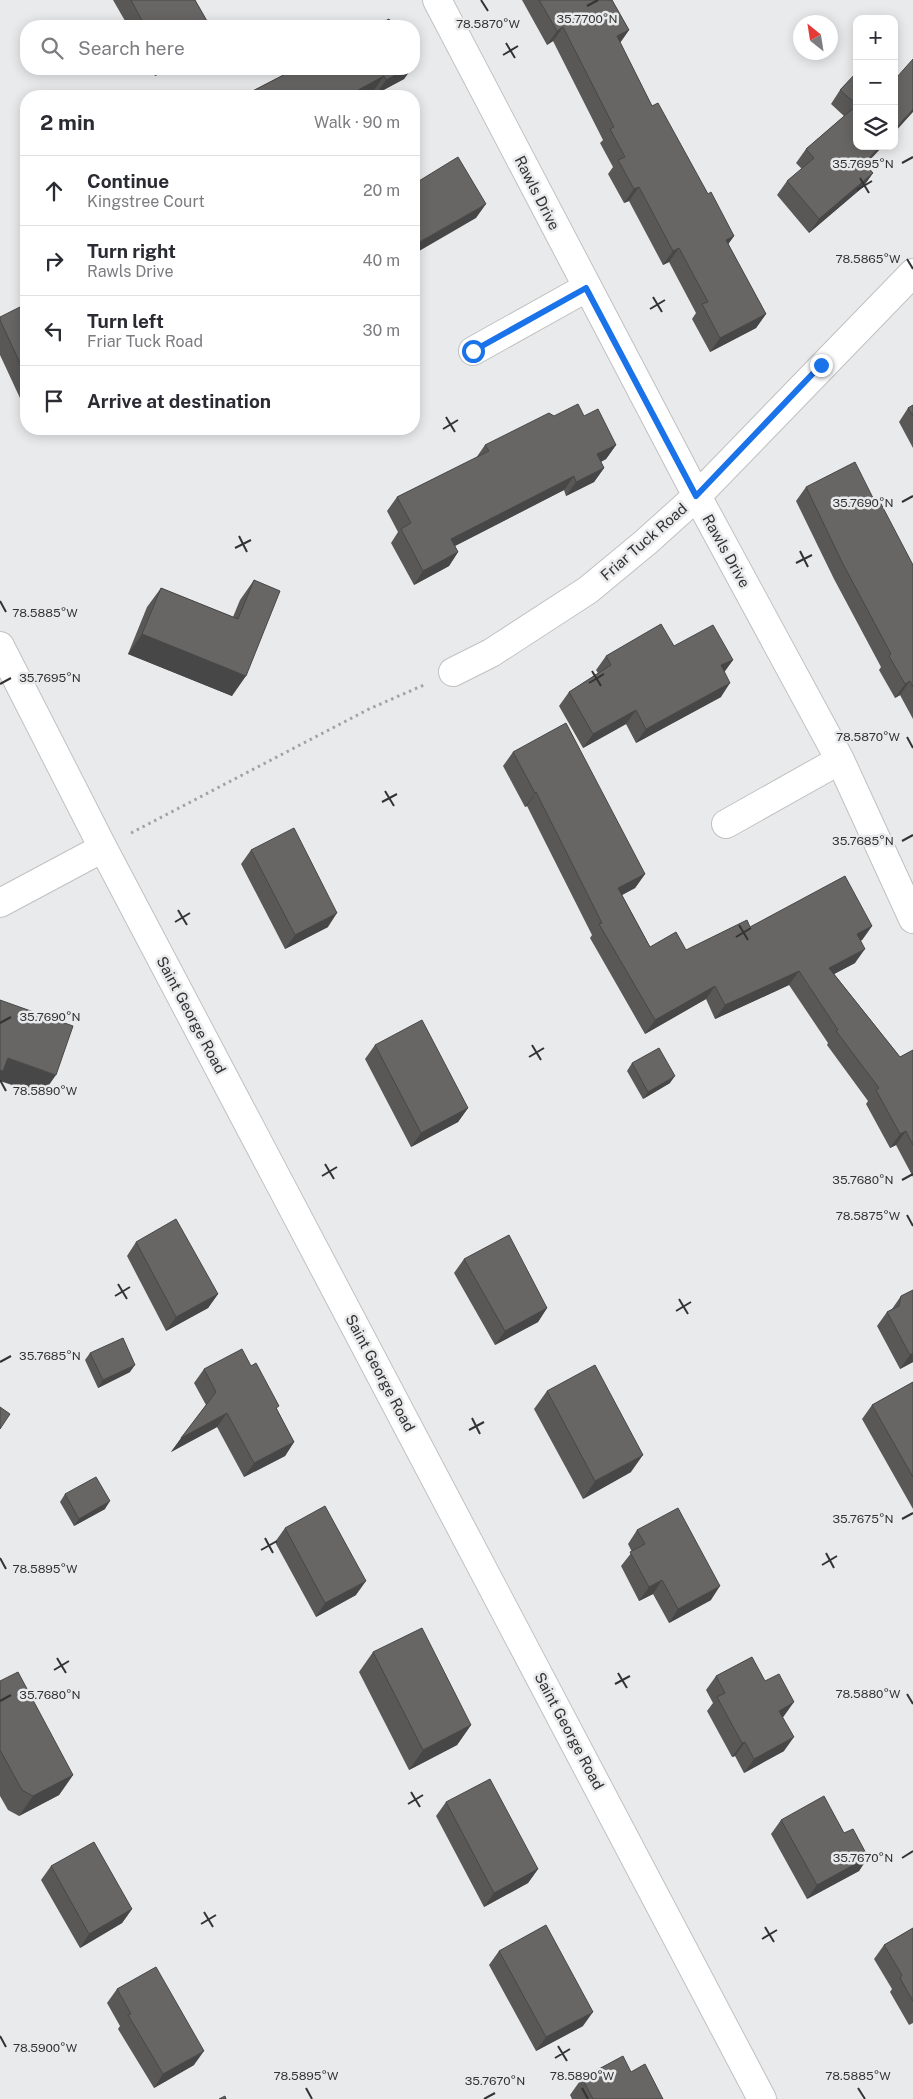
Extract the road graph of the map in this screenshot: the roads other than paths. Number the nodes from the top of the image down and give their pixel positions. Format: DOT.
graph roads {
  1 [pos="437,0"];
  2 [pos="913,273"];
  3 [pos="586,288"];
  4 [pos="473,351"];
  5 [pos="696,496"];
  6 [pos="0,646"];
  7 [pos="453,672"];
  8 [pos="840,760"];
  9 [pos="726,824"];
  10 [pos="104,848"];
  11 [pos="0,903"];
  12 [pos="913,919"];
  13 [pos="762,2099"];
  1 -- 3 [label="street, Rawls Drive"];
  2 -- 5 [label="street, Friar Tuck Road"];
  3 -- 4 [label="street"];
  3 -- 5 [label="street, Rawls Drive"];
  5 -- 7 [label="street, Friar Tuck Road"];
  5 -- 8 [label="street, Rawls Drive"];
  6 -- 10 [label="street, Saint George Road"];
  8 -- 9 [label="street"];
  8 -- 12 [label="street, Rawls Drive"];
  10 -- 11 [label="street"];
  10 -- 13 [label="street, Saint George Road"];
}
